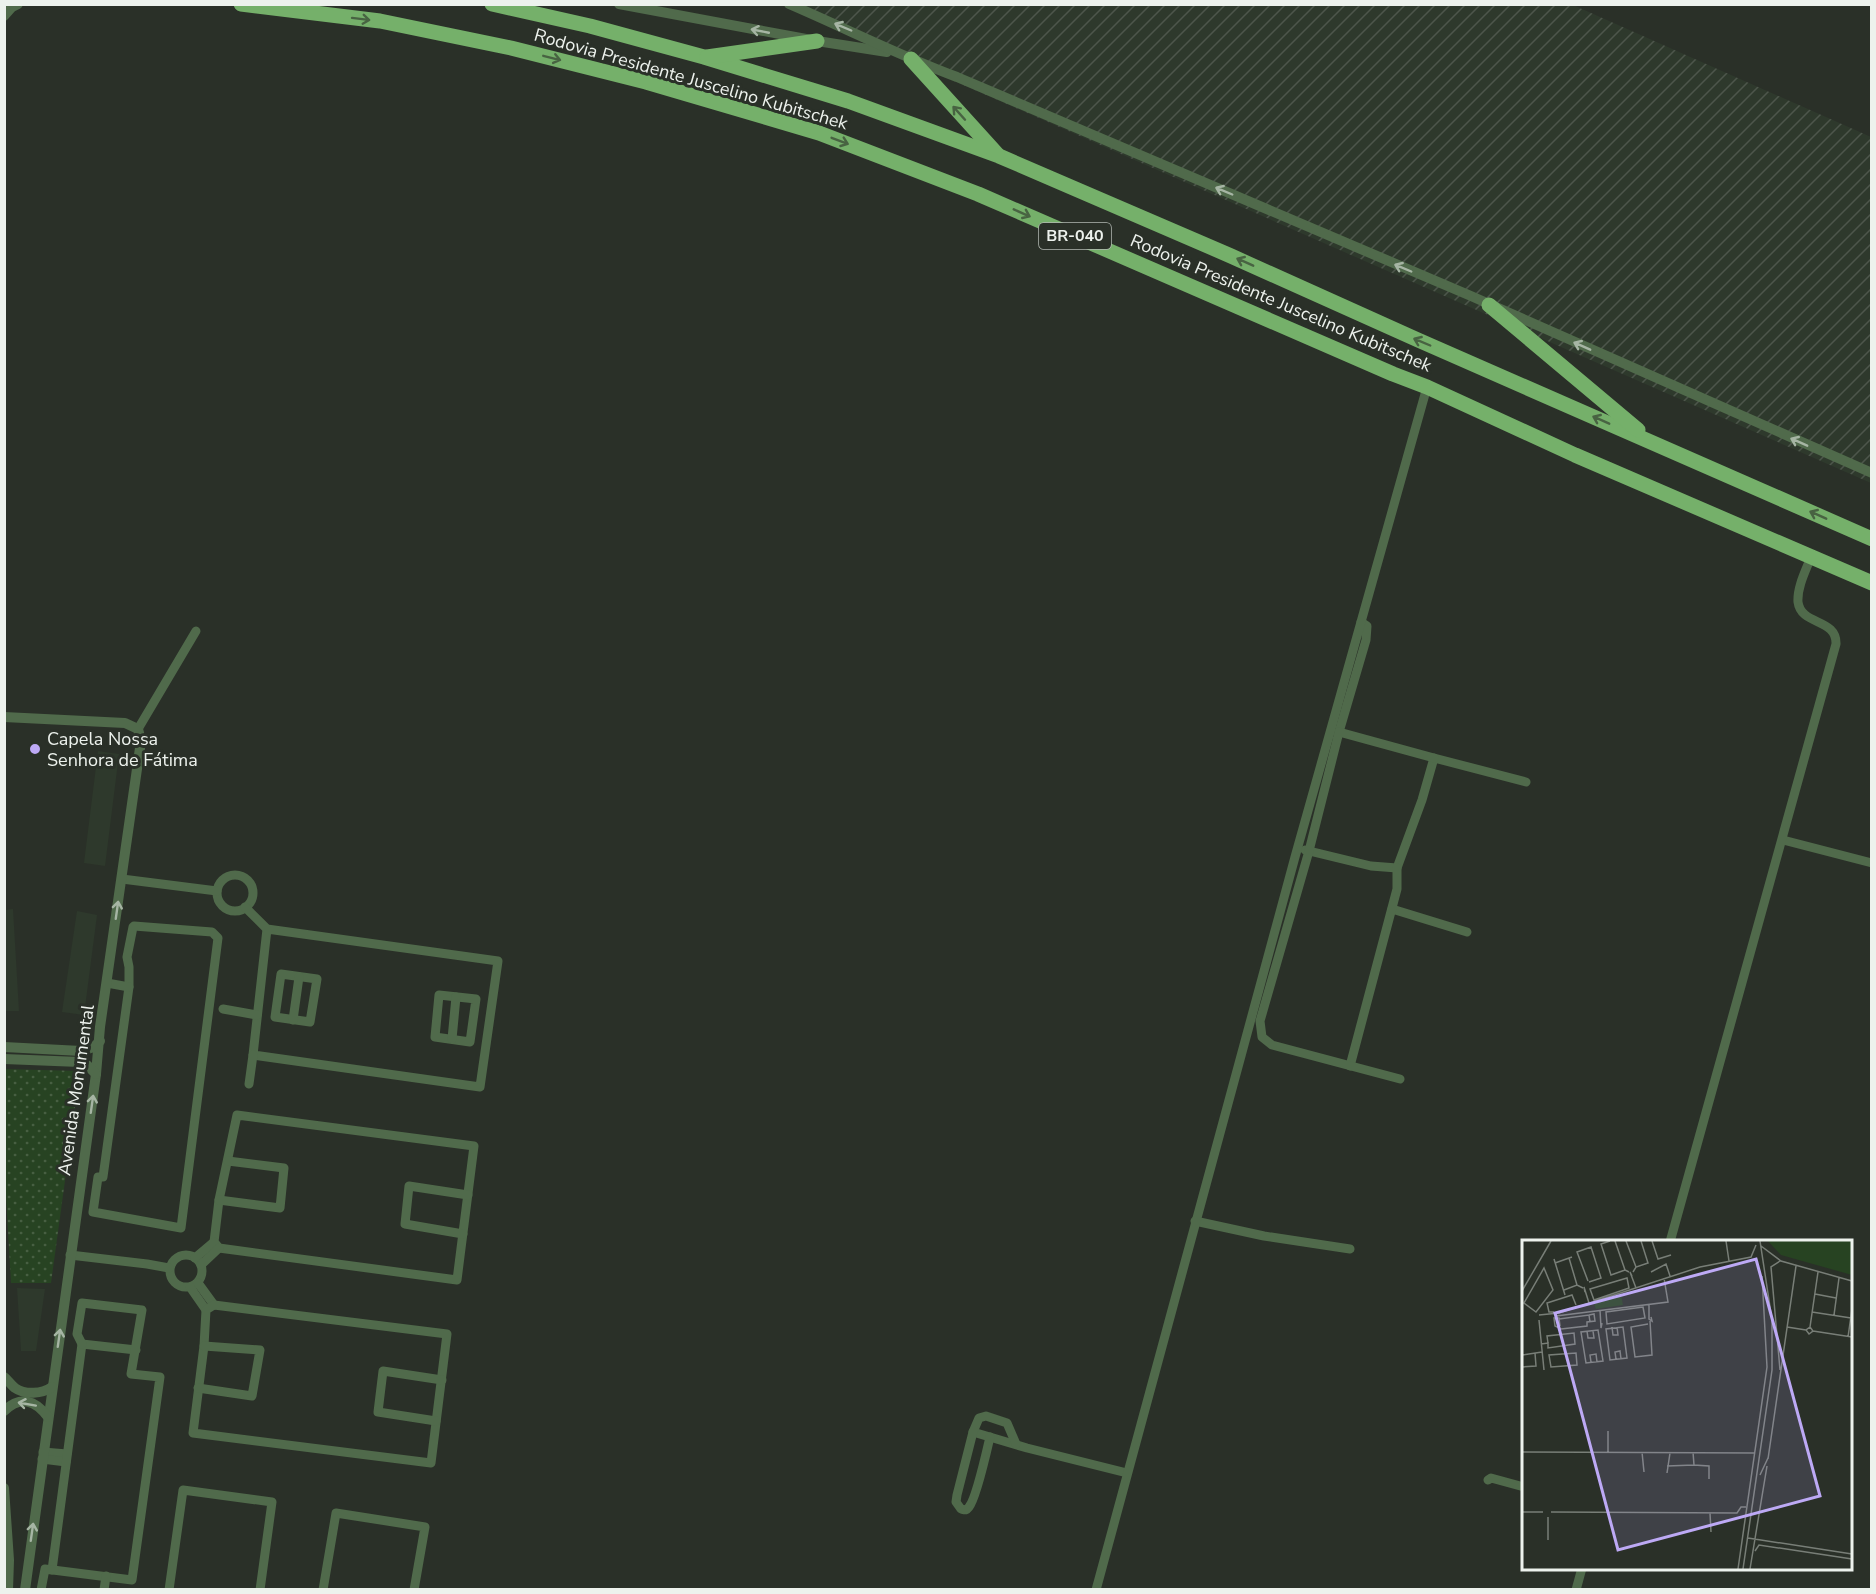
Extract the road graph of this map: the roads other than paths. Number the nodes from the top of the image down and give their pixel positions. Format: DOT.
graph roads {
  1 [pos="18,4"];
  2 [pos="241,4"];
  3 [pos="492,4"];
  4 [pos="619,4"];
  5 [pos="789,4"];
  6 [pos="4,16"];
  7 [pos="817,41"];
  8 [pos="896,53"];
  9 [pos="704,57"];
  10 [pos="910,59"];
  11 [pos="999,156"];
  12 [pos="1489,305"];
  13 [pos="1427,387"];
  14 [pos="1652,442"];
  15 [pos="1872,473"];
  16 [pos="1872,539"];
  17 [pos="1811,557"];
  18 [pos="1872,584"];
  19 [pos="1361,622"];
  20 [pos="196,631"];
  21 [pos="4,717"];
  22 [pos="138,729"];
  23 [pos="1338,732"];
  24 [pos="1434,758"];
  25 [pos="1526,782"];
  26 [pos="1783,840"];
  27 [pos="1297,849"];
  28 [pos="1309,851"];
  29 [pos="1872,862"];
  30 [pos="1397,868"];
  31 [pos="122,879"];
  32 [pos="217,891"];
  33 [pos="245,907"];
  34 [pos="1392,909"];
  35 [pos="267,929"];
  36 [pos="1467,932"];
  37 [pos="299,977"];
  38 [pos="107,983"];
  39 [pos="129,987"];
  40 [pos="260,993"];
  41 [pos="278,995"];
  42 [pos="456,997"];
  43 [pos="224,1010"];
  44 [pos="257,1015"];
  45 [pos="293,1020"];
  46 [pos="473,1022"];
  47 [pos="488,1023"];
  48 [pos="452,1039"];
  49 [pos="100,1041"];
  50 [pos="4,1047"];
  51 [pos="253,1055"];
  52 [pos="4,1059"];
  53 [pos="1350,1066"];
  54 [pos="96,1074"];
  55 [pos="1400,1079"];
  56 [pos="249,1084"];
  57 [pos="228,1161"];
  58 [pos="468,1194"];
  59 [pos="219,1200"];
  60 [pos="1195,1221"];
  61 [pos="463,1234"];
  62 [pos="1672,1240"];
  63 [pos="217,1245"];
  64 [pos="1350,1249"];
  65 [pos="70,1255"];
  66 [pos="198,1261"];
  67 [pos="169,1268"];
  68 [pos="194,1285"];
  69 [pos="210,1308"];
  70 [pos="82,1344"];
  71 [pos="204,1346"];
  72 [pos="135,1350"];
  73 [pos="4,1377"];
  74 [pos="442,1380"];
  75 [pos="52,1387"];
  76 [pos="198,1388"];
  77 [pos="4,1411"];
  78 [pos="48,1417"];
  79 [pos="436,1420"];
  80 [pos="973,1432"];
  81 [pos="990,1437"];
  82 [pos="1016,1444"];
  83 [pos="43,1455"];
  84 [pos="67,1458"];
  85 [pos="1127,1473"];
  86 [pos="1488,1480"];
  87 [pos="1522,1485"];
  88 [pos="4,1488"];
  89 [pos="5,1508"];
  90 [pos="51,1570"];
  91 [pos="1582,1570"];
  92 [pos="106,1576"];
  93 [pos="8,1590"];
  94 [pos="25,1590"];
  95 [pos="41,1590"];
  96 [pos="104,1590"];
  97 [pos="169,1590"];
  98 [pos="260,1590"];
  99 [pos="323,1590"];
  100 [pos="414,1590"];
  101 [pos="1096,1590"];
  102 [pos="1576,1590"];
  1 -- 6 [label="street"];
  2 -- 13 [label="highway, Rodovia Presidente Juscelino Kubitschek / BR-040, one-way"];
  3 -- 9 [label="highway, Rodovia Presidente Juscelino Kubitschek / BR-040"];
  7 -- 4 [label="street, one-way"];
  8 -- 5 [label="street, one-way"];
  7 -- 8 [label="street"];
  7 -- 9 [label="highway"];
  8 -- 10 [label="street"];
  9 -- 11 [label="highway, Rodovia Presidente Juscelino Kubitschek / BR-040"];
  11 -- 10 [label="highway, one-way"];
  12 -- 10 [label="street, one-way"];
  14 -- 11 [label="highway, Rodovia Presidente Juscelino Kubitschek / BR-040, one-way"];
  12 -- 14 [label="highway"];
  15 -- 12 [label="street, one-way"];
  13 -- 17 [label="highway, Rodovia Presidente Juscelino Kubitschek / BR-040"];
  13 -- 19 [label="street"];
  16 -- 14 [label="highway, Rodovia Presidente Juscelino Kubitschek / BR-040, one-way"];
  17 -- 18 [label="highway, Rodovia Presidente Juscelino Kubitschek / BR-040"];
  17 -- 26 [label="street"];
  19 -- 23 [label="street"];
  19 -- 27 [label="street"];
  20 -- 22 [label="street"];
  21 -- 22 [label="street"];
  22 -- 31 [label="street, Avenida Monumental"];
  23 -- 24 [label="street"];
  23 -- 28 [label="street"];
  24 -- 25 [label="street"];
  24 -- 30 [label="street"];
  26 -- 29 [label="street"];
  26 -- 62 [label="street"];
  27 -- 28 [label="street"];
  27 -- 60 [label="street"];
  28 -- 30 [label="street"];
  28 -- 53 [label="street"];
  30 -- 34 [label="street"];
  31 -- 32 [label="street"];
  38 -- 31 [label="street, Avenida Monumental, one-way"];
  32 -- 33 [label="street"];
  32 -- 33 [label="street"];
  33 -- 35 [label="street"];
  34 -- 36 [label="street"];
  34 -- 53 [label="street"];
  35 -- 40 [label="street"];
  35 -- 47 [label="street"];
  37 -- 41 [label="street"];
  37 -- 45 [label="street"];
  37 -- 45 [label="street"];
  38 -- 39 [label="street"];
  38 -- 49 [label="street, Avenida Monumental"];
  39 -- 39 [label="street"];
  40 -- 41 [label="street"];
  40 -- 44 [label="street"];
  41 -- 45 [label="street"];
  42 -- 46 [label="street"];
  42 -- 48 [label="street"];
  42 -- 48 [label="street"];
  43 -- 44 [label="street"];
  44 -- 51 [label="street"];
  46 -- 47 [label="street"];
  46 -- 48 [label="street"];
  47 -- 51 [label="street"];
  49 -- 50 [label="street"];
  49 -- 54 [label="street, Avenida Monumental"];
  51 -- 56 [label="street"];
  52 -- 54 [label="street"];
  53 -- 55 [label="street"];
  65 -- 54 [label="street, Avenida Monumental, one-way"];
  57 -- 58 [label="street"];
  57 -- 59 [label="street"];
  57 -- 59 [label="street"];
  58 -- 61 [label="street"];
  58 -- 61 [label="street"];
  59 -- 63 [label="street"];
  60 -- 64 [label="street"];
  60 -- 85 [label="street"];
  61 -- 63 [label="street"];
  63 -- 66 [label="street"];
  65 -- 67 [label="street"];
  75 -- 65 [label="street, Avenida Monumental, one-way"];
  66 -- 67 [label="street"];
  66 -- 68 [label="street"];
  67 -- 68 [label="street"];
  68 -- 69 [label="street"];
  69 -- 71 [label="street"];
  69 -- 74 [label="street"];
  70 -- 72 [label="street"];
  70 -- 72 [label="street"];
  70 -- 84 [label="street"];
  71 -- 76 [label="street"];
  71 -- 76 [label="street"];
  72 -- 92 [label="street"];
  73 -- 75 [label="street"];
  74 -- 79 [label="street"];
  74 -- 79 [label="street"];
  75 -- 78 [label="street, Avenida Monumental"];
  76 -- 79 [label="street"];
  78 -- 77 [label="street, one-way"];
  78 -- 83 [label="street, Avenida Monumental"];
  80 -- 81 [label="street"];
  80 -- 81 [label="street"];
  80 -- 82 [label="street"];
  81 -- 82 [label="street"];
  82 -- 85 [label="street"];
  83 -- 84 [label="street"];
  94 -- 83 [label="street, Avenida Monumental, one-way"];
  84 -- 90 [label="street"];
  85 -- 101 [label="street"];
  86 -- 87 [label="street"];
  88 -- 89 [label="street"];
  89 -- 93 [label="street"];
  90 -- 92 [label="street"];
  90 -- 95 [label="street"];
  91 -- 102 [label="street"];
  92 -- 96 [label="street"];
  97 -- 98 [label="street"];
  99 -- 100 [label="street"];
}
